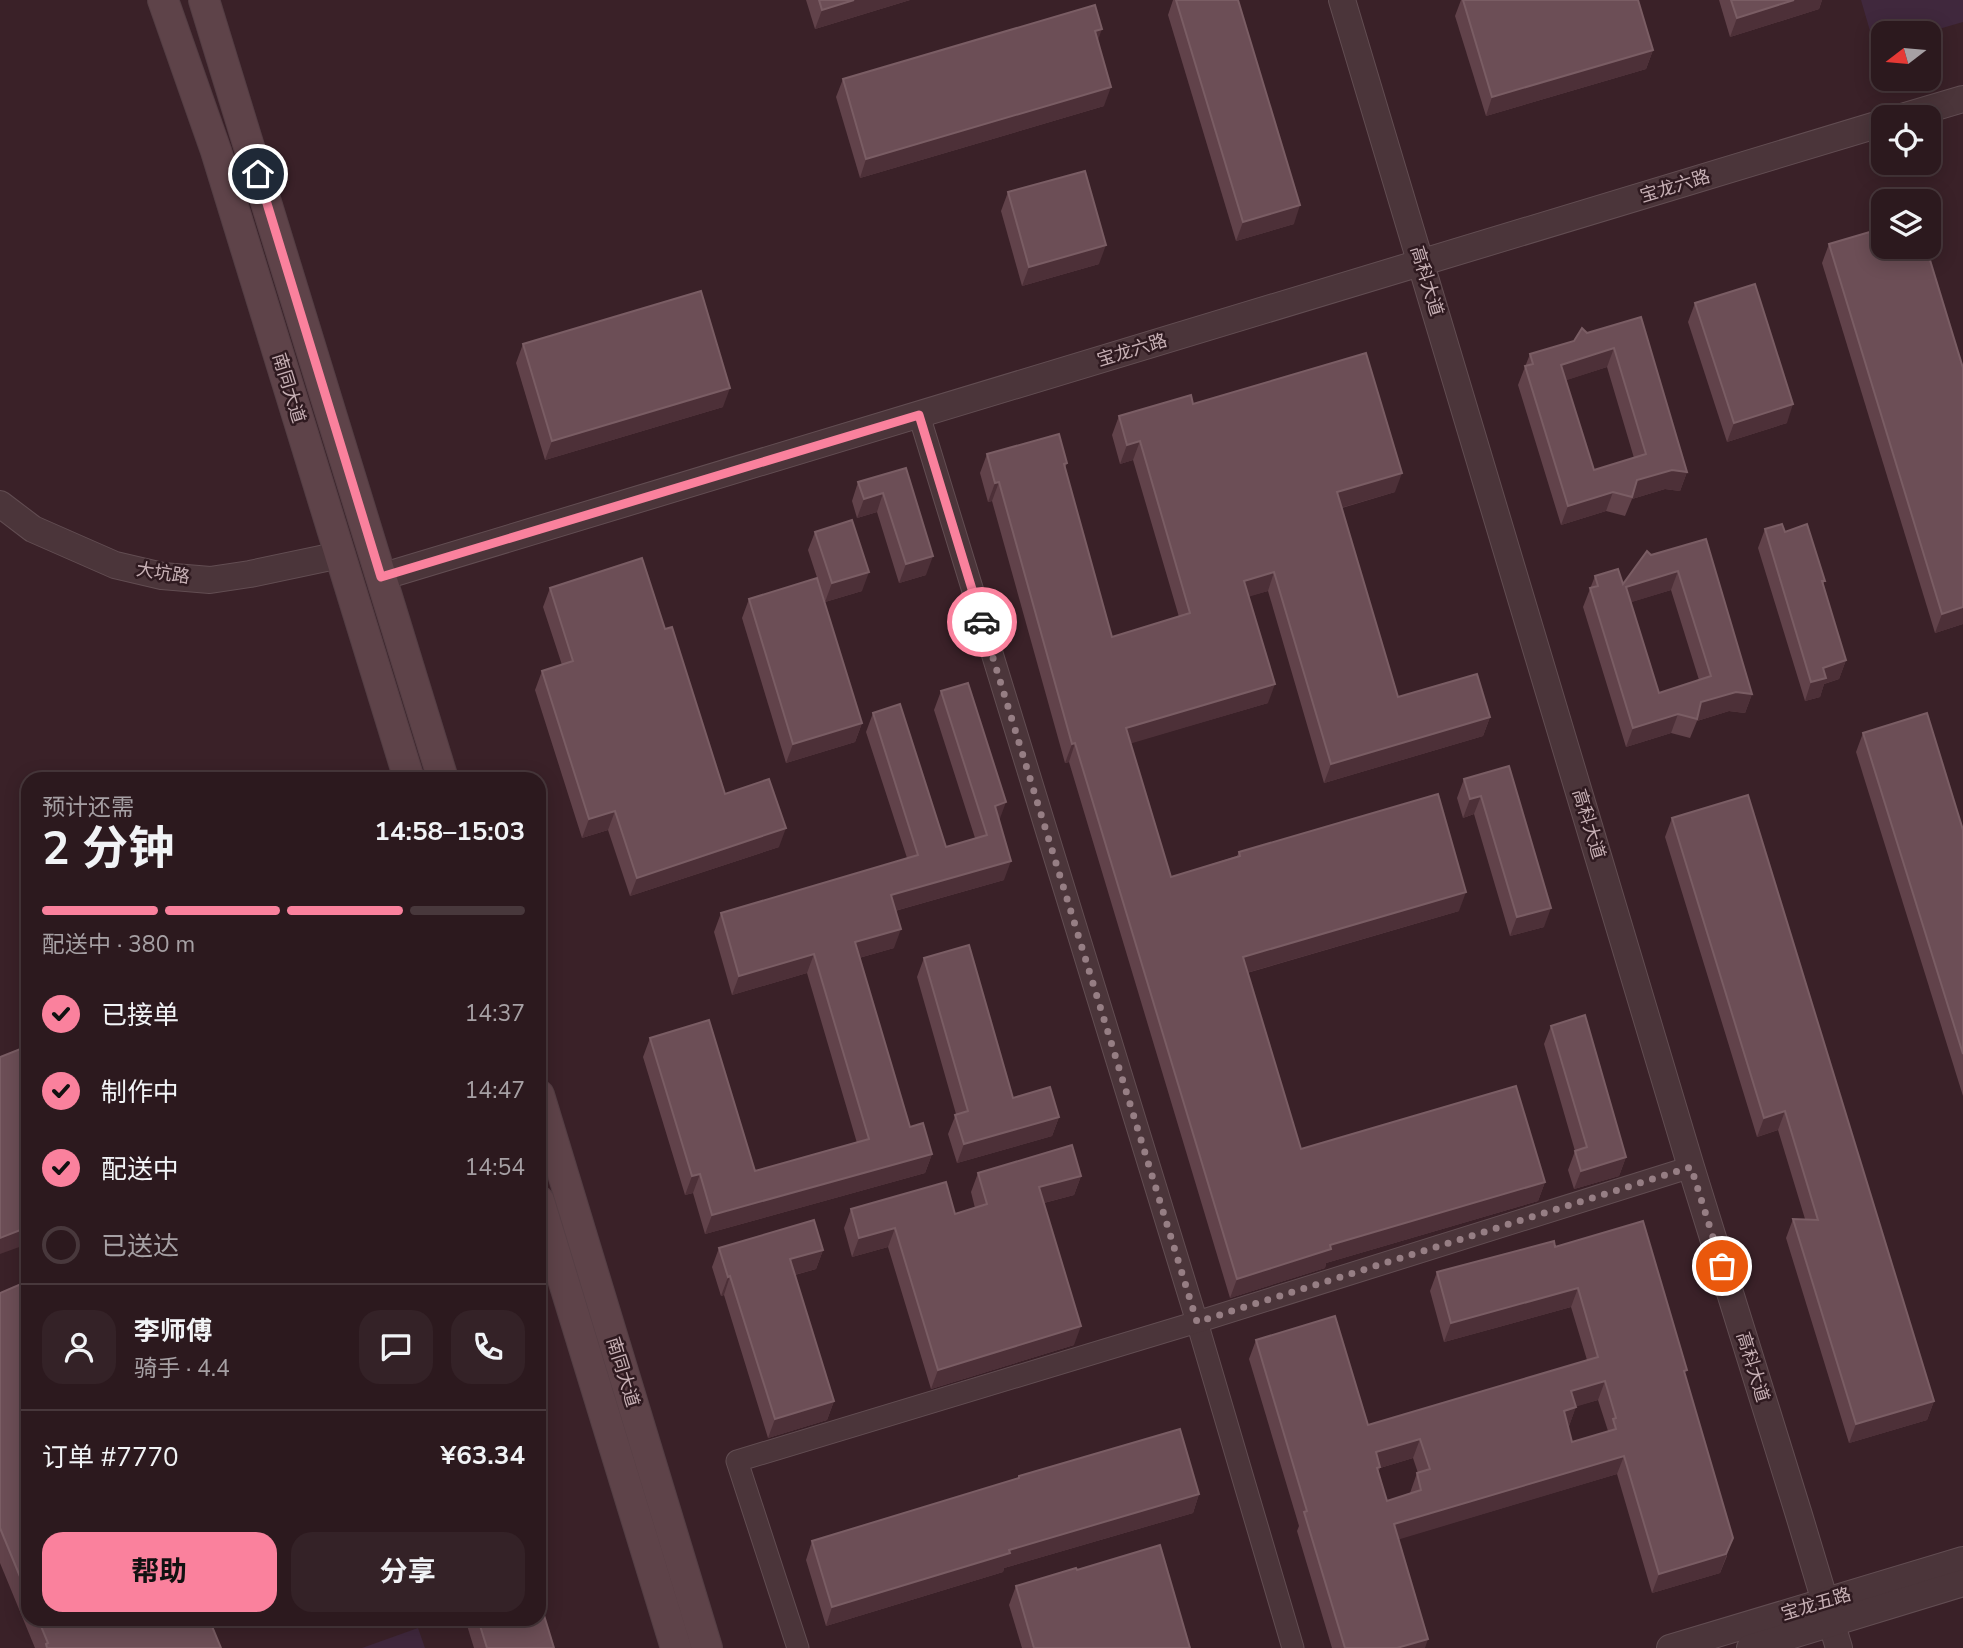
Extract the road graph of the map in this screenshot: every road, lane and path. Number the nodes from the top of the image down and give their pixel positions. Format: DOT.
graph roads {
  1 [pos="163,0"];
  2 [pos="204,0"];
  3 [pos="1342,0"];
  4 [pos="1963,99"];
  5 [pos="1941,105"];
  6 [pos="1871,127"];
  7 [pos="1421,263"];
  8 [pos="919,415"];
  9 [pos="0,504"];
  10 [pos="340,555"];
  11 [pos="381,577"];
  12 [pos="407,772"];
  13 [pos="441,772"];
  14 [pos="546,1118"];
  15 [pos="1691,1167"];
  16 [pos="546,1224"];
  17 [pos="1197,1322"];
  18 [pos="1963,1560"];
  19 [pos="1963,1583"];
  20 [pos="1832,1624"];
  21 [pos="676,1648"];
  22 [pos="708,1648"];
  23 [pos="798,1648"];
  24 [pos="1293,1648"];
  25 [pos="1670,1648"];
  26 [pos="1750,1648"];
  1 -- 10 [label="main road, 南同大道"];
  2 -- 11 [label="main road, 南同大道"];
  3 -- 7 [label="street, 高科大道"];
  4 -- 5 [label="street"];
  6 -- 7 [label="street, 宝龙六路"];
  7 -- 8 [label="street, 宝龙六路"];
  7 -- 15 [label="street, 高科大道"];
  8 -- 11 [label="street, 宝龙六路"];
  8 -- 17 [label="street"];
  9 -- 10 [label="street, 大坑路"];
  10 -- 12 [label="main road, 南同大道"];
  11 -- 13 [label="main road, 南同大道"];
  14 -- 22 [label="main road, 南同大道"];
  15 -- 17 [label="street"];
  15 -- 20 [label="street, 高科大道"];
  16 -- 21 [label="main road, 南同大道"];
  17 -- 23 [label="street"];
  17 -- 24 [label="street"];
  18 -- 20 [label="street, 宝龙五路"];
  19 -- 20 [label="street, 宝龙五路"];
  20 -- 25 [label="street, 宝龙五路"];
  20 -- 26 [label="street, 宝龙五路"];
}
